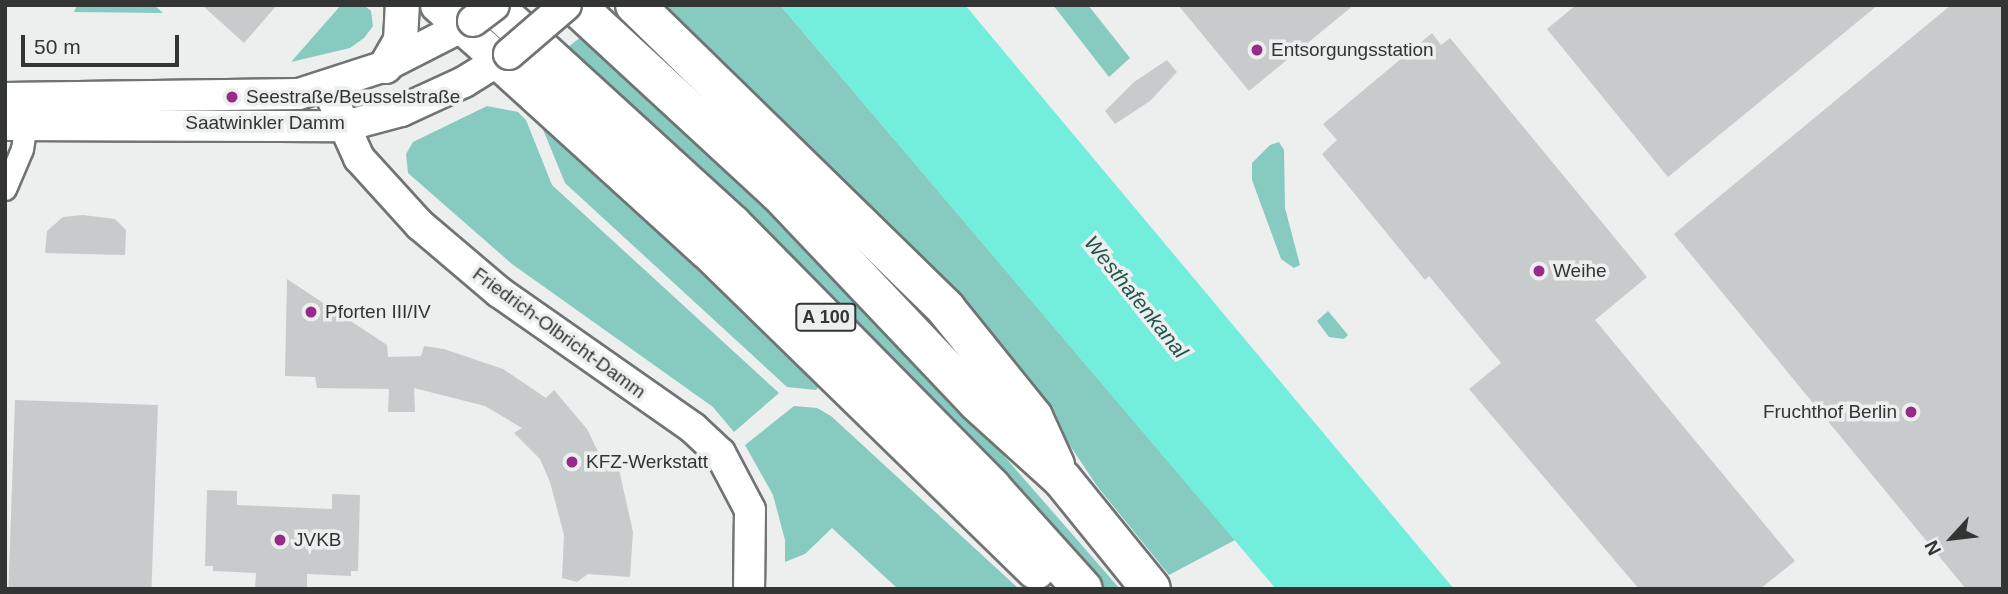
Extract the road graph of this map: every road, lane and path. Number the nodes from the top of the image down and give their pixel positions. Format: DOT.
graph roads {
  1 [pos="402,5"];
  2 [pos="438,5"];
  3 [pos="566,5"];
  4 [pos="575,5"];
  5 [pos="635,5"];
  6 [pos="480,15"];
  7 [pos="505,57"];
  8 [pos="386,66"];
  9 [pos="327,87"];
  10 [pos="17,111"];
  11 [pos="345,126"];
  12 [pos="5,189"];
  13 [pos="1062,479"];
  14 [pos="749,589"];
  15 [pos="1055,589"];
  16 [pos="1083,589"];
  17 [pos="1151,589"];
  1 -- 8 [label="main road"];
  2 -- 6 [label="main road"];
  3 -- 7 [label="main road, Saatwinkler Damm, bridge"];
  4 -- 13 [label="highway, A 100"];
  5 -- 13 [label="highway"];
  6 -- 7 [label="main road"];
  6 -- 8 [label="main road, Saatwinkler Damm"];
  6 -- 16 [label="highway, A 100"];
  7 -- 11 [label="main road, Saatwinkler Damm"];
  7 -- 15 [label="highway"];
  8 -- 9 [label="main road, Saatwinkler Damm"];
  9 -- 10 [label="main road, Saatwinkler Damm"];
  9 -- 11 [label="main road, Friedrich-Olbricht-Damm"];
  10 -- 11 [label="main road, Saatwinkler Damm"];
  10 -- 12 [label="street"];
  11 -- 14 [label="main road, Friedrich-Olbricht-Damm"];
  13 -- 17 [label="highway, A 100"];
}
